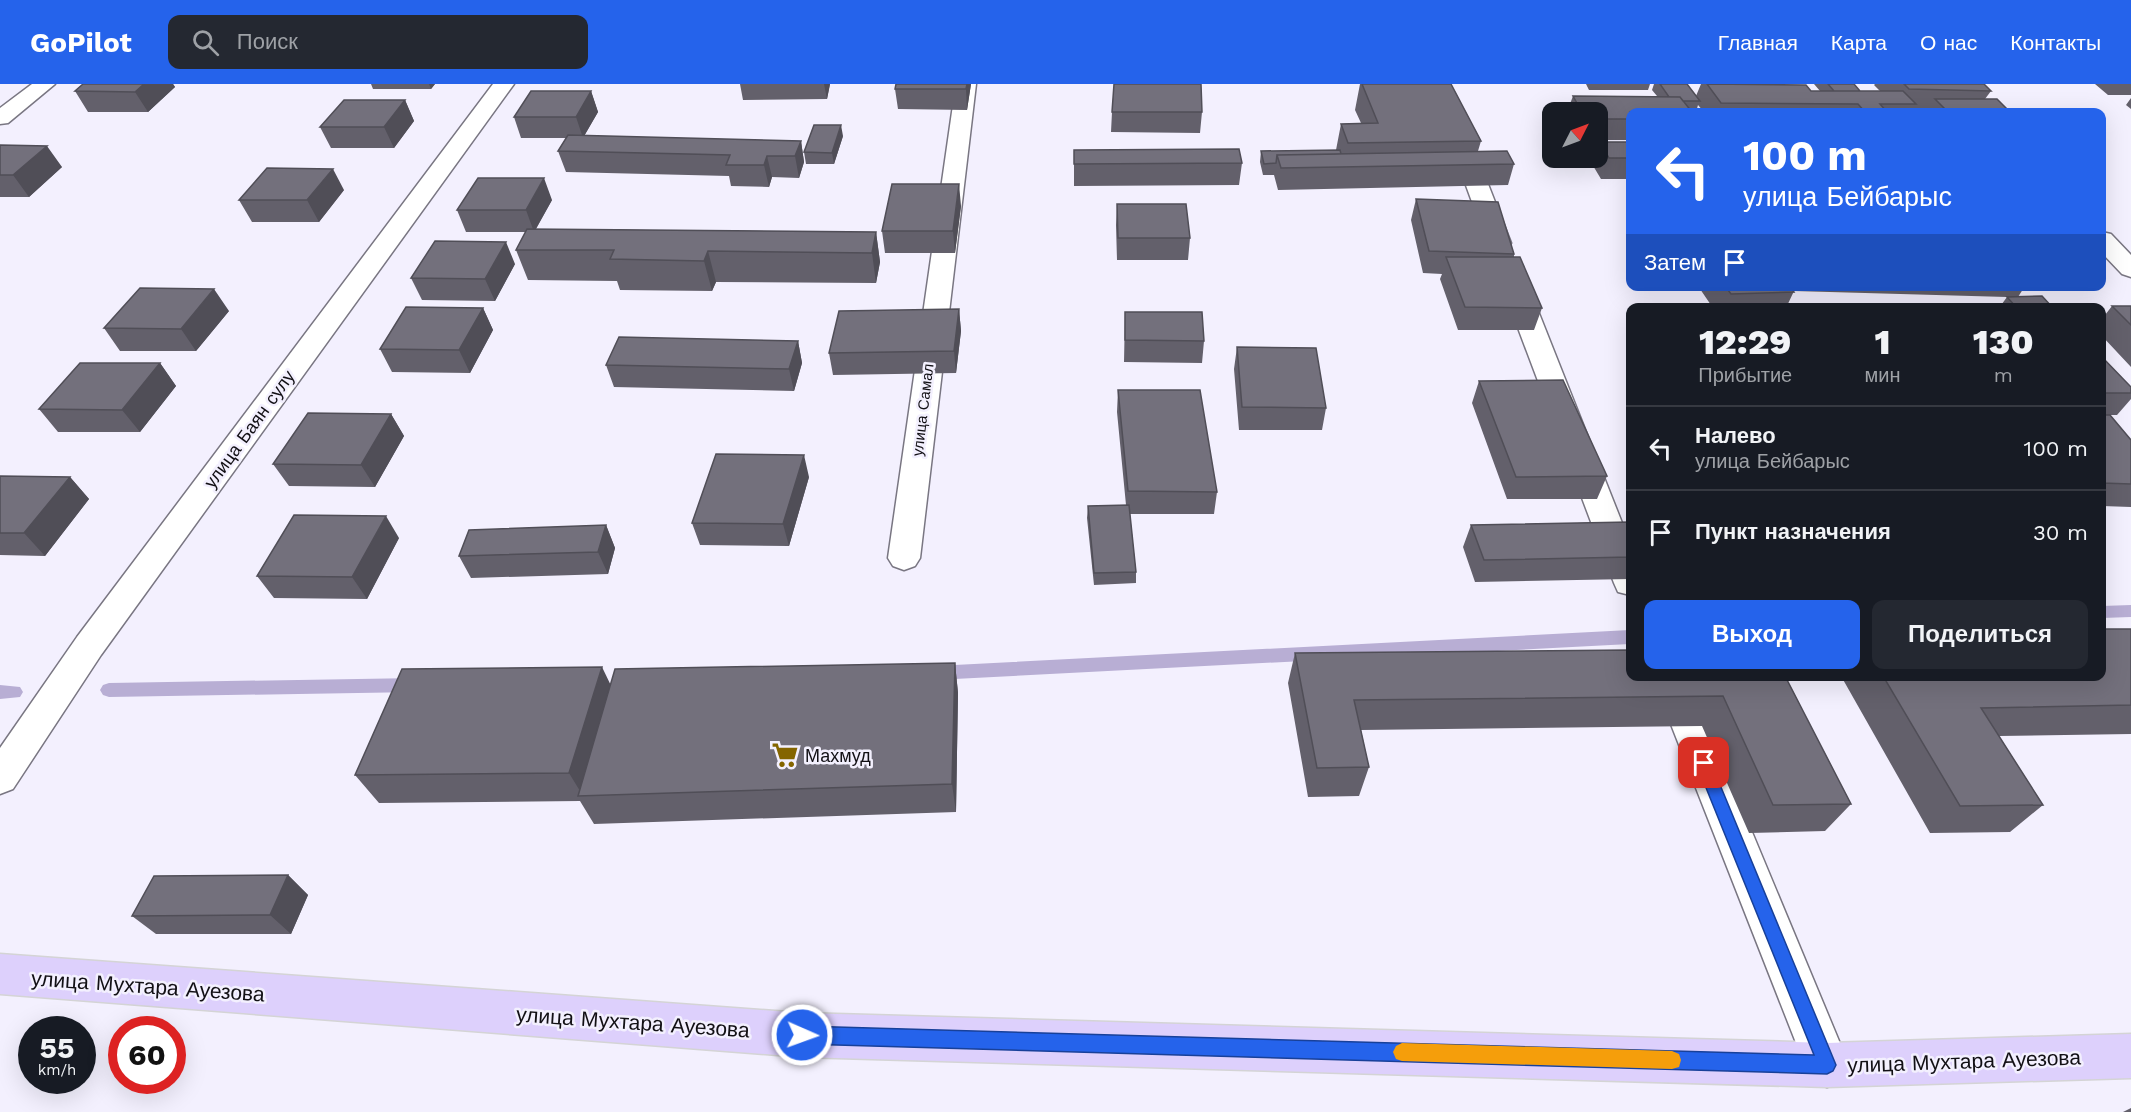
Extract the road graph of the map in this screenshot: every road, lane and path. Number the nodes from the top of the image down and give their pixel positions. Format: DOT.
graph roads {
  1 [pos="45,84"];
  2 [pos="504,84"];
  3 [pos="966,84"];
  4 [pos="1439,84"];
  5 [pos="0,118"];
  6 [pos="2106,243"];
  7 [pos="2131,268"];
  8 [pos="904,558"];
  9 [pos="1626,573"];
  10 [pos="1671,681"];
  11 [pos="0,778"];
  12 [pos="0,975"];
  13 [pos="2131,1056"];
  14 [pos="1827,1065"];
  1 -- 5 [label="street"];
  2 -- 11 [label="street, улица Баян сулу"];
  3 -- 8 [label="street, улица Самал"];
  4 -- 9 [label="street"];
  6 -- 7 [label="street"];
  10 -- 14 [label="street"];
  12 -- 14 [label="main road, улица Мухтара Ауезова"];
  13 -- 14 [label="main road, улица Мухтара Ауезова"];
}
